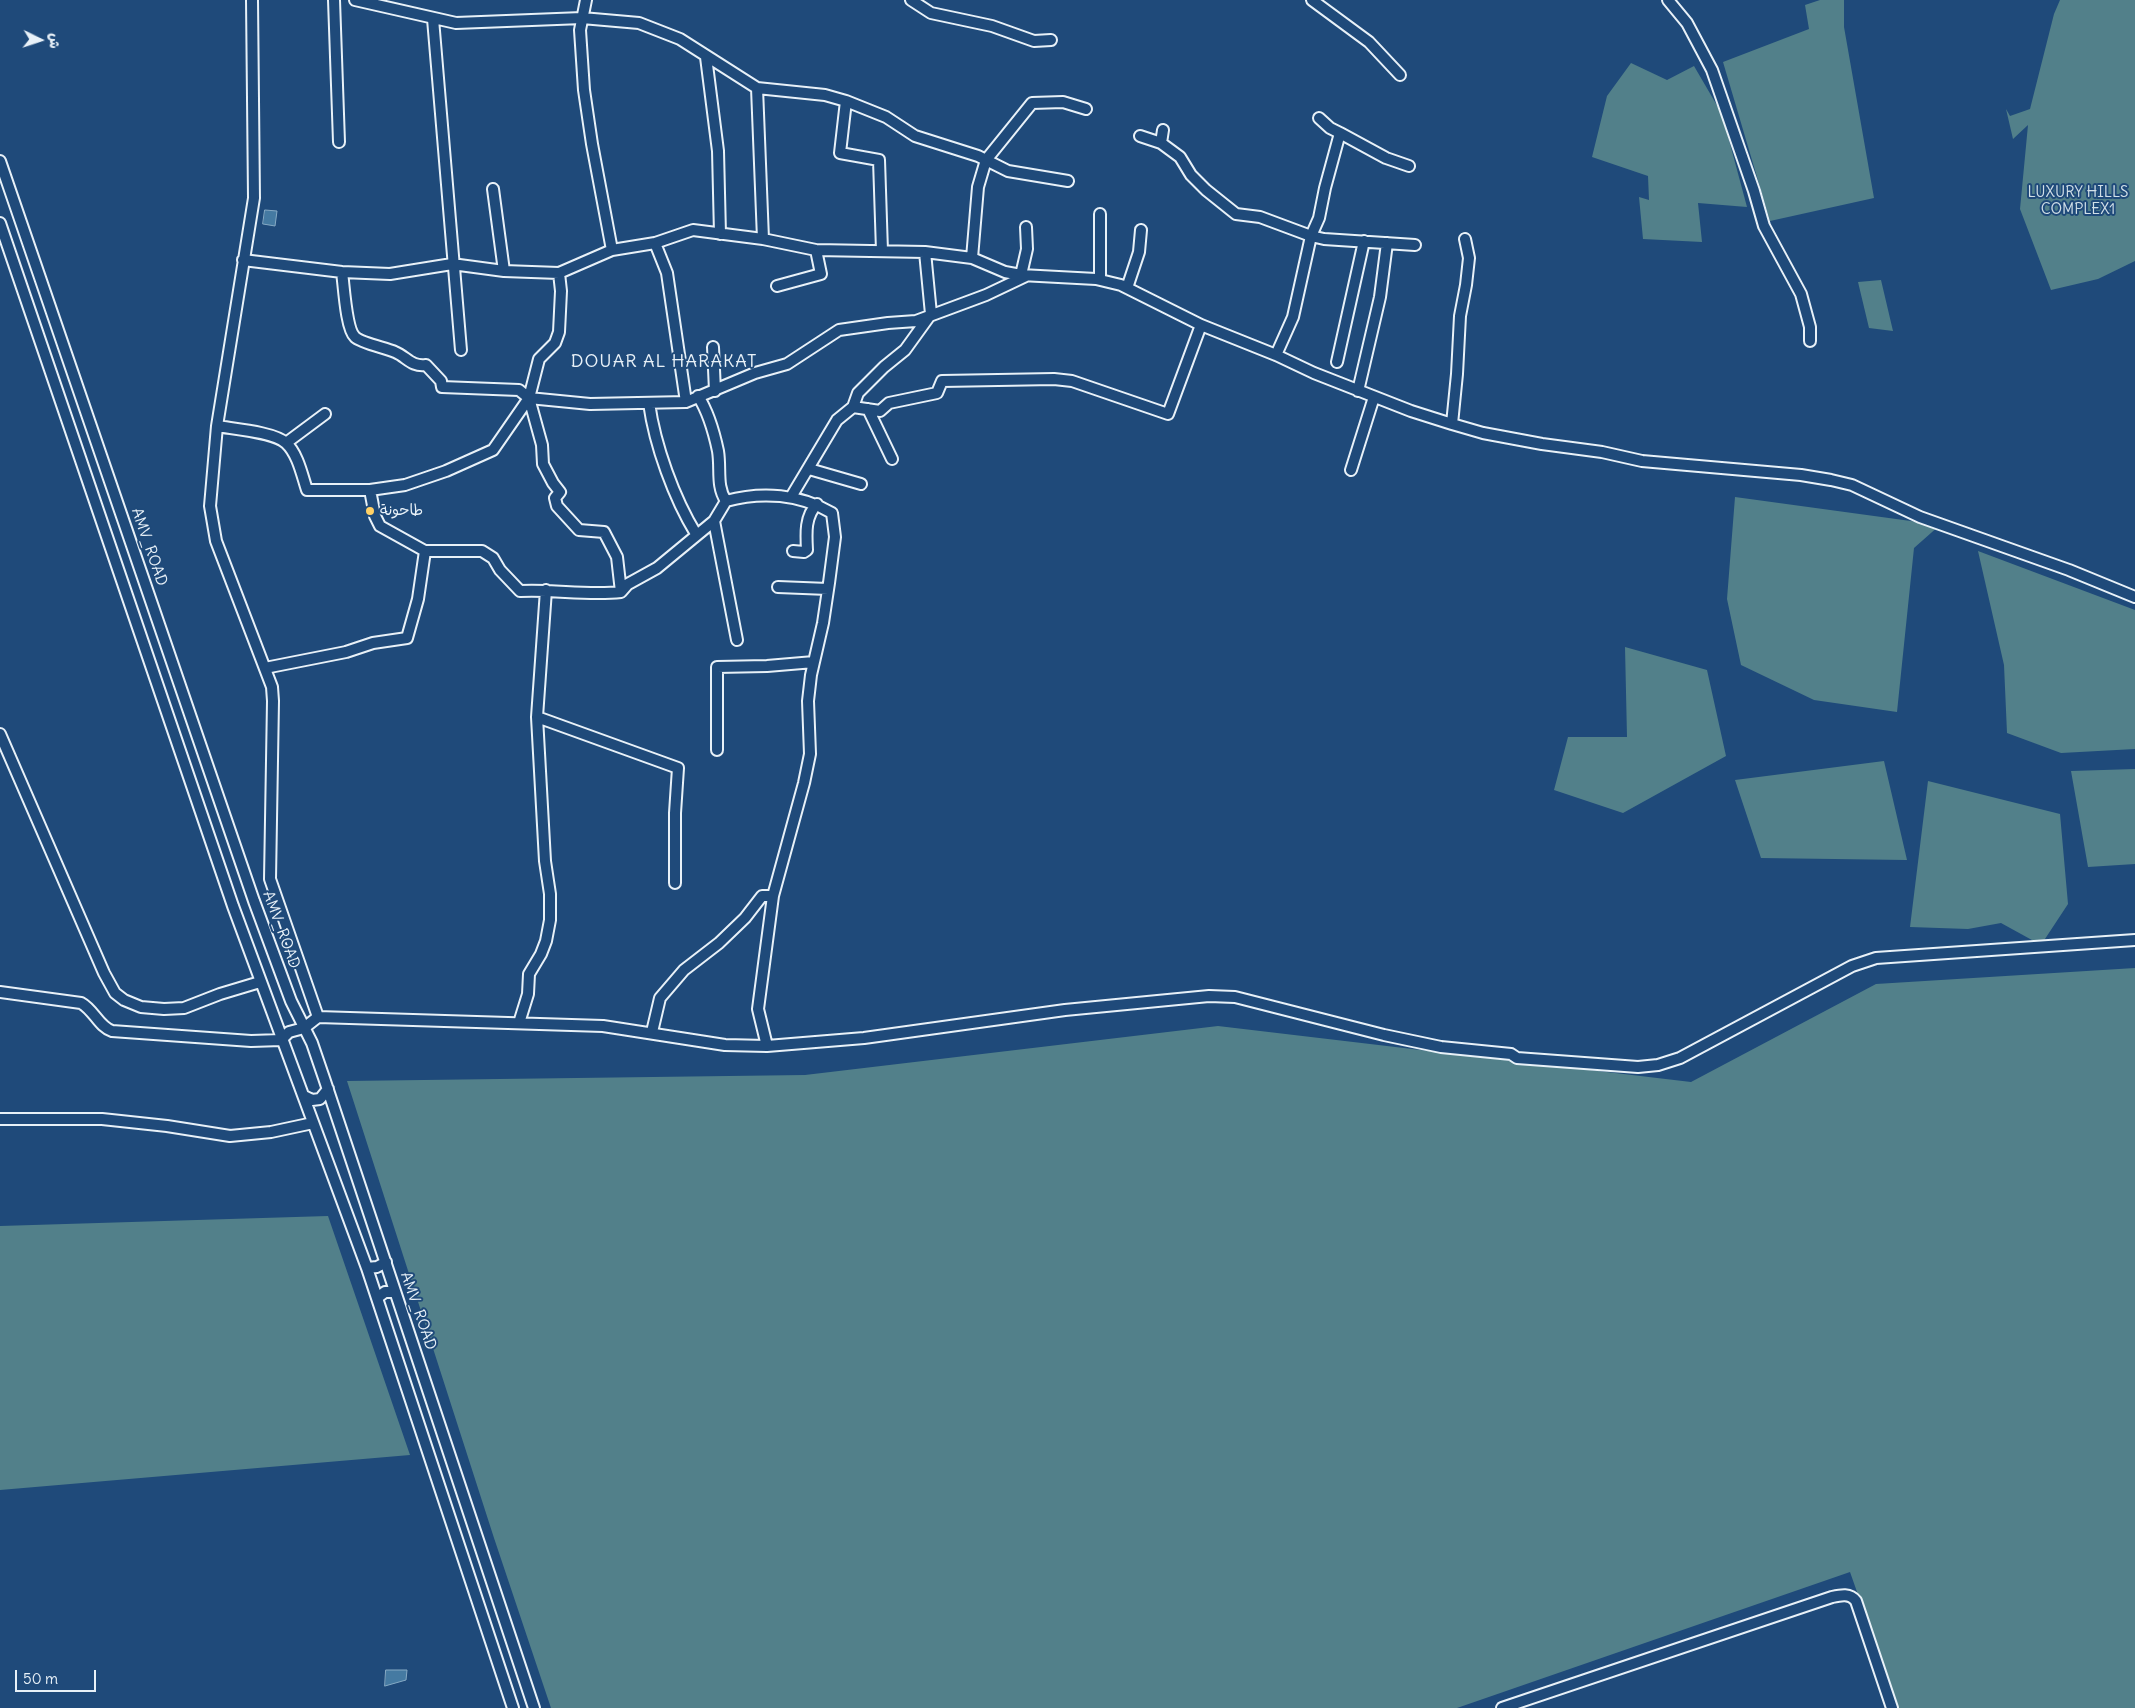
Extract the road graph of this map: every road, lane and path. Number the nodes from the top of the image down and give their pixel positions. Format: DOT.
graph roads {
  1 [pos="252,0"];
  2 [pos="334,0"];
  3 [pos="356,0"];
  4 [pos="586,0"];
  5 [pos="911,0"];
  6 [pos="1312,0"];
  7 [pos="1668,0"];
  8 [pos="582,18"];
  9 [pos="433,19"];
  10 [pos="1051,40"];
  11 [pos="706,56"];
  12 [pos="1400,75"];
  13 [pos="757,88"];
  14 [pos="846,101"];
  15 [pos="1086,109"];
  16 [pos="1319,118"];
  17 [pos="1162,130"];
  18 [pos="1340,133"];
  19 [pos="1140,136"];
  20 [pos="339,142"];
  21 [pos="1162,143"];
  22 [pos="986,160"];
  23 [pos="0,161"];
  24 [pos="1409,166"];
  25 [pos="1068,181"];
  26 [pos="493,189"];
  27 [pos="1100,214"];
  28 [pos="0,223"];
  29 [pos="1026,227"];
  30 [pos="1141,230"];
  31 [pos="720,234"];
  32 [pos="1311,236"];
  33 [pos="763,239"];
  34 [pos="1465,239"];
  35 [pos="1364,241"];
  36 [pos="655,243"];
  37 [pos="1387,243"];
  38 [pos="1415,245"];
  39 [pos="612,250"];
  40 [pos="816,250"];
  41 [pos="882,251"];
  42 [pos="925,252"];
  43 [pos="972,258"];
  44 [pos="243,260"];
  45 [pos="452,264"];
  46 [pos="504,271"];
  47 [pos="342,272"];
  48 [pos="559,273"];
  49 [pos="1024,275"];
  50 [pos="1100,280"];
  51 [pos="777,286"];
  52 [pos="1127,288"];
  53 [pos="931,314"];
  54 [pos="1201,325"];
  55 [pos="1810,341"];
  56 [pos="713,347"];
  57 [pos="461,350"];
  58 [pos="1276,355"];
  59 [pos="1337,362"];
  60 [pos="715,391"];
  61 [pos="1358,391"];
  62 [pos="698,396"];
  63 [pos="1374,397"];
  64 [pos="530,398"];
  65 [pos="686,402"];
  66 [pos="649,403"];
  67 [pos="853,407"];
  68 [pos="868,409"];
  69 [pos="325,414"];
  70 [pos="1452,424"];
  71 [pos="217,426"];
  72 [pos="286,442"];
  73 [pos="892,458"];
  74 [pos="809,469"];
  75 [pos="1351,470"];
  76 [pos="861,484"];
  77 [pos="370,490"];
  78 [pos="790,497"];
  79 [pos="726,500"];
  80 [pos="817,504"];
  81 [pos="714,521"];
  82 [pos="696,534"];
  83 [pos="425,551"];
  84 [pos="792,551"];
  85 [pos="778,586"];
  86 [pos="828,589"];
  87 [pos="546,590"];
  88 [pos="621,592"];
  89 [pos="2135,597"];
  90 [pos="737,640"];
  91 [pos="814,662"];
  92 [pos="265,668"];
  93 [pos="537,717"];
  94 [pos="0,734"];
  95 [pos="717,750"];
  96 [pos="675,884"];
  97 [pos="773,896"];
  98 [pos="2135,940"];
  99 [pos="260,982"];
  100 [pos="0,992"];
  101 [pos="318,1017"];
  102 [pos="519,1023"];
  103 [pos="304,1028"];
  104 [pos="652,1032"];
  105 [pos="281,1040"];
  106 [pos="767,1046"];
  107 [pos="328,1089"];
  108 [pos="304,1096"];
  109 [pos="0,1119"];
  110 [pos="313,1123"];
  111 [pos="386,1262"];
  112 [pos="367,1268"];
  113 [pos="395,1292"];
  114 [pos="377,1298"];
  115 [pos="513,1708"];
  116 [pos="534,1708"];
  117 [pos="1502,1708"];
  118 [pos="1892,1708"];
  1 -- 44 [label="street"];
  2 -- 20 [label="street"];
  3 -- 9 [label="street"];
  4 -- 8 [label="street"];
  5 -- 10 [label="street"];
  6 -- 12 [label="street"];
  7 -- 55 [label="street"];
  8 -- 9 [label="street"];
  8 -- 11 [label="street"];
  8 -- 39 [label="street"];
  9 -- 45 [label="street"];
  11 -- 13 [label="street"];
  11 -- 31 [label="street"];
  13 -- 14 [label="street"];
  13 -- 33 [label="street"];
  14 -- 22 [label="street"];
  14 -- 41 [label="street"];
  15 -- 22 [label="street"];
  16 -- 18 [label="street"];
  17 -- 21 [label="street"];
  18 -- 24 [label="street"];
  18 -- 32 [label="street"];
  19 -- 21 [label="street"];
  21 -- 32 [label="street"];
  22 -- 25 [label="street"];
  22 -- 43 [label="street"];
  23 -- 103 [label="street, AMV_ROAD"];
  26 -- 46 [label="street"];
  27 -- 50 [label="street"];
  28 -- 99 [label="street"];
  29 -- 49 [label="street"];
  30 -- 52 [label="street"];
  31 -- 33 [label="street"];
  31 -- 36 [label="street"];
  32 -- 35 [label="street"];
  32 -- 58 [label="street"];
  33 -- 40 [label="street"];
  34 -- 70 [label="street"];
  35 -- 37 [label="street"];
  35 -- 59 [label="street"];
  36 -- 39 [label="street"];
  36 -- 65 [label="street"];
  37 -- 38 [label="street"];
  37 -- 61 [label="street"];
  39 -- 48 [label="street"];
  40 -- 41 [label="street"];
  40 -- 51 [label="street"];
  41 -- 42 [label="street"];
  42 -- 43 [label="street"];
  42 -- 53 [label="street"];
  43 -- 49 [label="street"];
  44 -- 47 [label="street"];
  44 -- 71 [label="street"];
  45 -- 46 [label="street"];
  45 -- 47 [label="street"];
  45 -- 57 [label="street"];
  46 -- 48 [label="street"];
  47 -- 64 [label="street"];
  48 -- 64 [label="street"];
  49 -- 50 [label="street"];
  49 -- 53 [label="street"];
  50 -- 52 [label="street"];
  52 -- 54 [label="street"];
  53 -- 60 [label="street"];
  53 -- 67 [label="street"];
  54 -- 58 [label="street"];
  54 -- 68 [label="street"];
  56 -- 60 [label="street"];
  58 -- 61 [label="street"];
  60 -- 62 [label="street"];
  61 -- 63 [label="street"];
  62 -- 65 [label="street"];
  62 -- 79 [label="street"];
  63 -- 70 [label="street"];
  63 -- 75 [label="street"];
  64 -- 66 [label="street"];
  64 -- 77 [label="street"];
  64 -- 88 [label="street"];
  65 -- 66 [label="street"];
  66 -- 82 [label="street"];
  67 -- 68 [label="street"];
  67 -- 74 [label="street"];
  68 -- 73 [label="street"];
  69 -- 72 [label="street"];
  70 -- 89 [label="street"];
  71 -- 72 [label="street"];
  71 -- 92 [label="street"];
  72 -- 77 [label="street"];
  74 -- 76 [label="street"];
  74 -- 78 [label="street"];
  77 -- 83 [label="street"];
  78 -- 79 [label="street"];
  78 -- 80 [label="street"];
  79 -- 81 [label="street"];
  80 -- 84 [label="street"];
  80 -- 86 [label="street"];
  81 -- 82 [label="street"];
  81 -- 90 [label="street"];
  82 -- 88 [label="street"];
  83 -- 87 [label="street"];
  83 -- 92 [label="street"];
  85 -- 86 [label="street"];
  86 -- 91 [label="street"];
  87 -- 88 [label="street"];
  87 -- 93 [label="street"];
  91 -- 95 [label="street"];
  91 -- 97 [label="street"];
  92 -- 101 [label="street"];
  93 -- 96 [label="street"];
  93 -- 102 [label="street"];
  94 -- 99 [label="street"];
  97 -- 104 [label="street"];
  97 -- 106 [label="street"];
  98 -- 106 [label="street"];
  99 -- 105 [label="street"];
  100 -- 105 [label="street"];
  101 -- 102 [label="street"];
  101 -- 103 [label="street"];
  102 -- 104 [label="street"];
  103 -- 105 [label="street"];
  103 -- 107 [label="street, AMV_ROAD"];
  104 -- 106 [label="street"];
  105 -- 108 [label="street"];
  107 -- 108 [label="street"];
  107 -- 111 [label="street, AMV_ROAD"];
  108 -- 110 [label="street"];
  109 -- 110 [label="street"];
  110 -- 112 [label="street"];
  111 -- 112 [label="street"];
  111 -- 113 [label="street, AMV_ROAD"];
  112 -- 114 [label="street"];
  113 -- 114 [label="street"];
  113 -- 116 [label="street, AMV_ROAD"];
  114 -- 115 [label="street"];
  117 -- 118 [label="street"];
}
